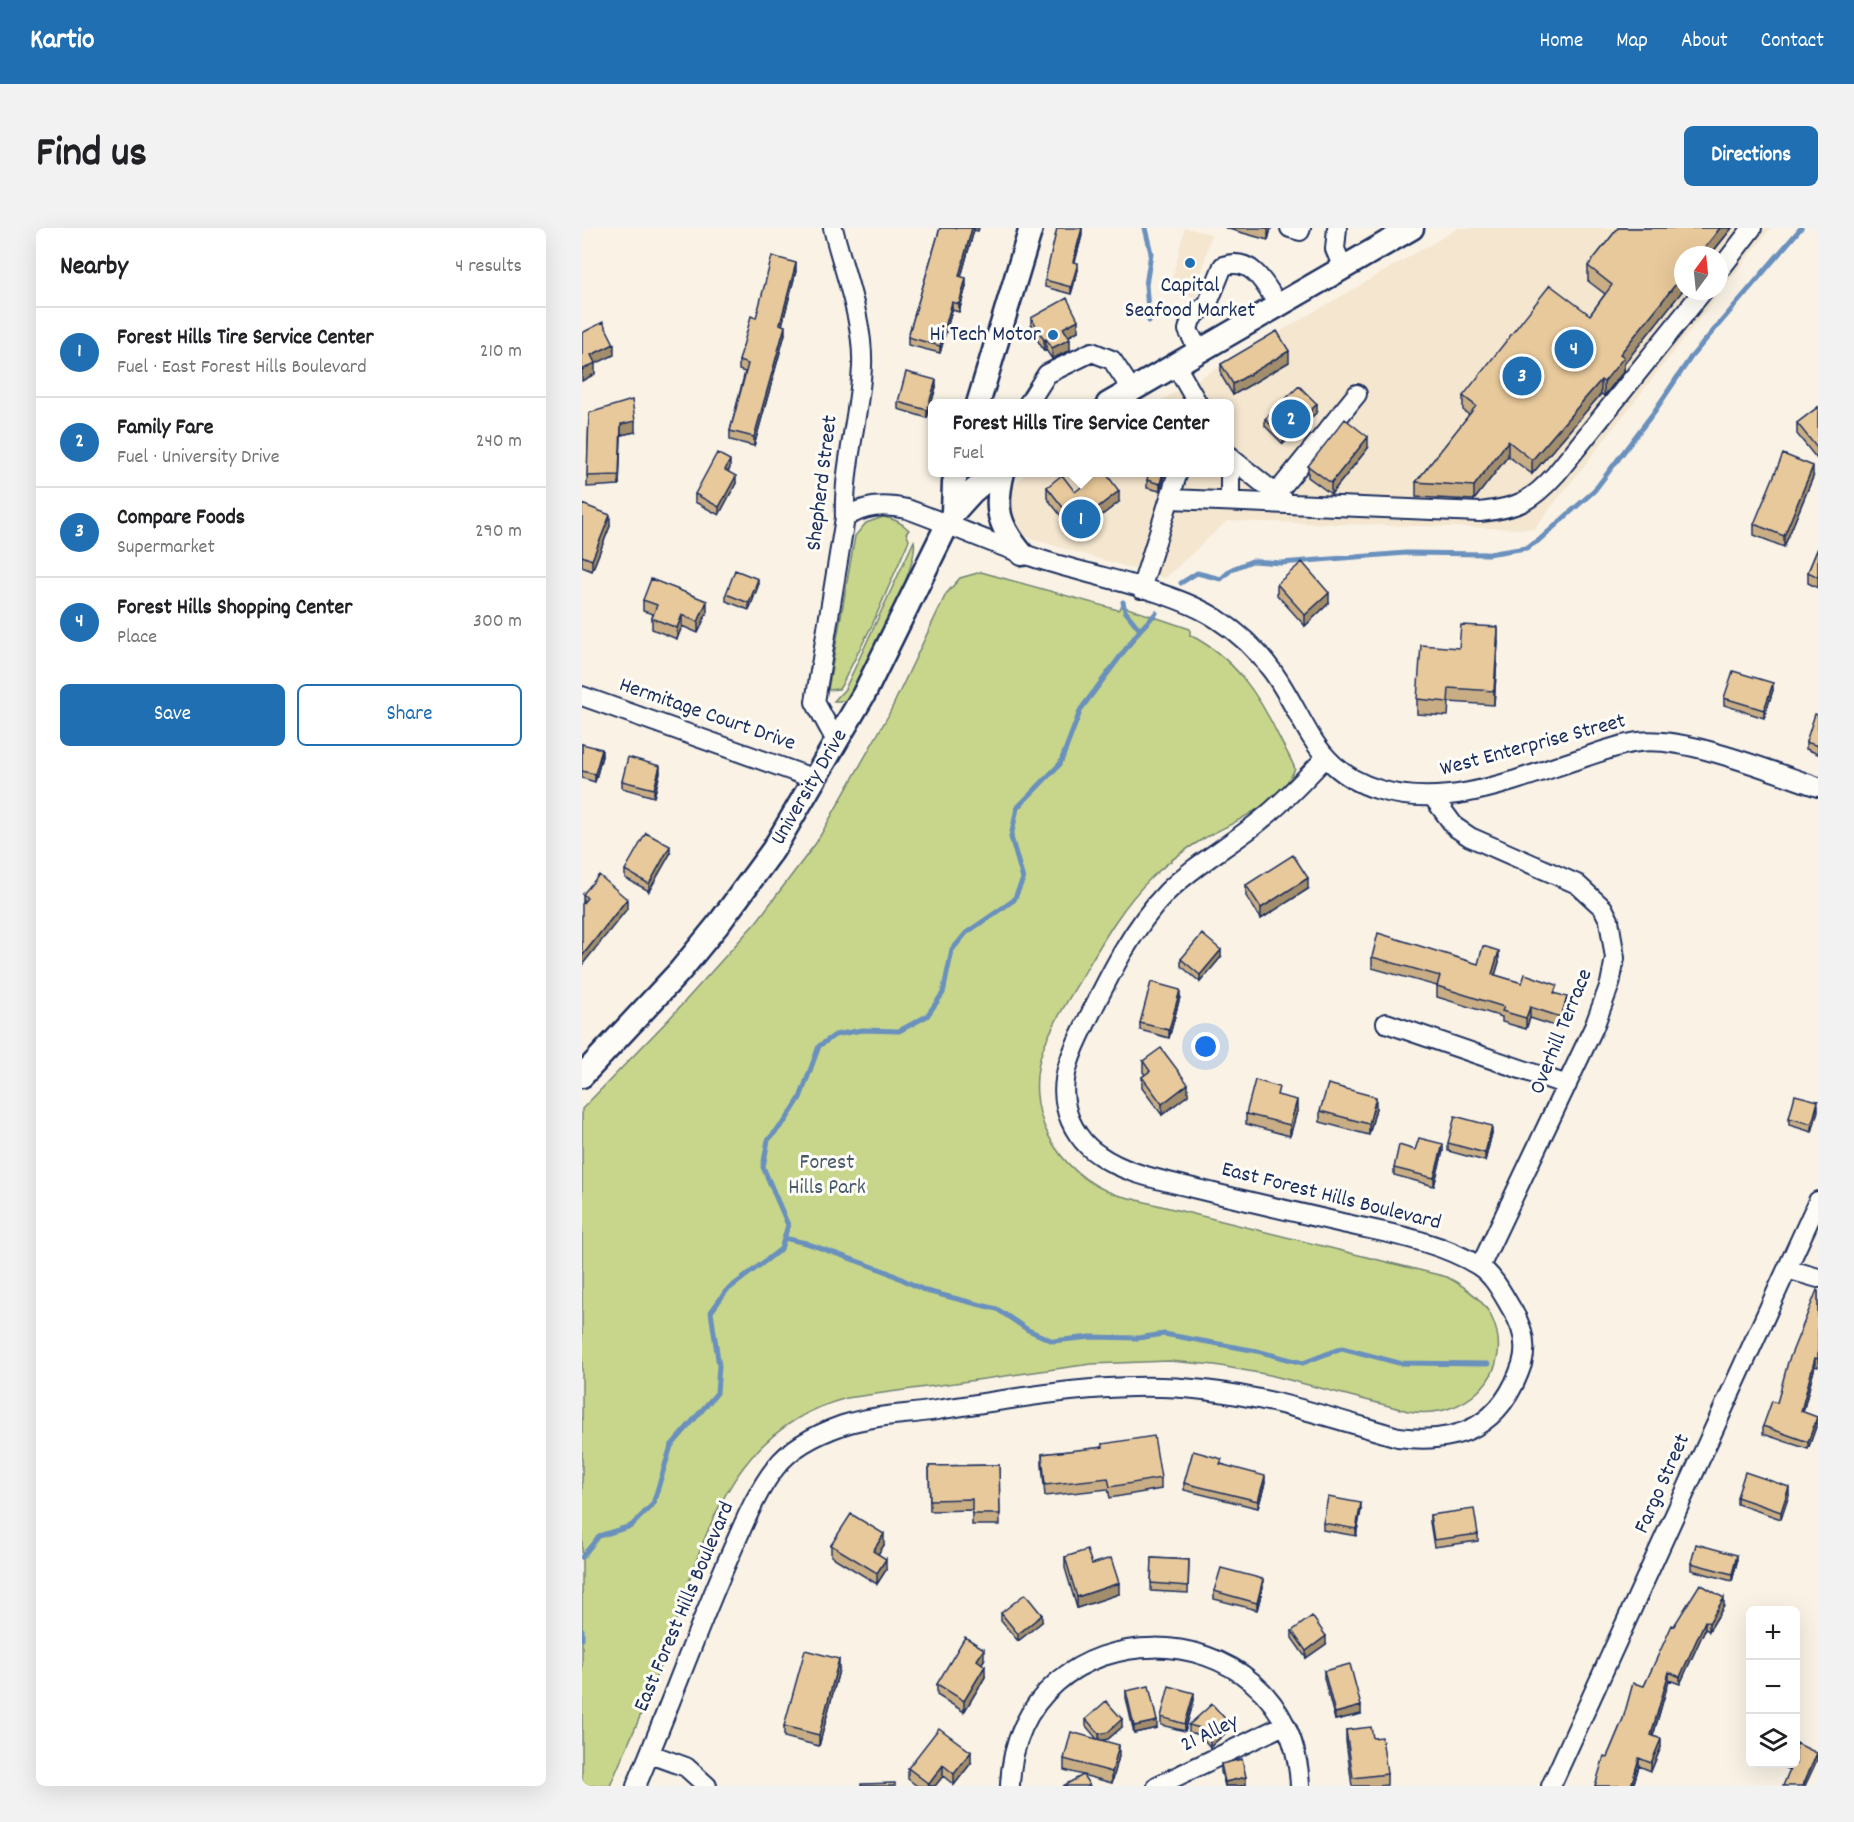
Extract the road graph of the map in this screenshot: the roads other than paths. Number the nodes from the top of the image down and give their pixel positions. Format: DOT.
graph roads {
  1 [pos="833,228"];
  2 [pos="1031,228"];
  3 [pos="1290,228"];
  4 [pos="1301,228"];
  5 [pos="1337,228"];
  6 [pos="1752,228"];
  7 [pos="1401,231"];
  8 [pos="1728,259"];
  9 [pos="1342,268"];
  10 [pos="1696,300"];
  11 [pos="1278,305"];
  12 [pos="1199,351"];
  13 [pos="1176,364"];
  14 [pos="1132,390"];
  15 [pos="1357,394"];
  16 [pos="980,399"];
  17 [pos="1031,399"];
  18 [pos="1117,399"];
  19 [pos="1195,399"];
  20 [pos="1234,460"];
  21 [pos="956,477"];
  22 [pos="990,477"];
  23 [pos="1003,477"];
  24 [pos="1177,477"];
  25 [pos="1230,477"];
  26 [pos="1171,499"];
  27 [pos="1283,499"];
  28 [pos="1230,501"];
  29 [pos="845,518"];
  30 [pos="951,519"];
  31 [pos="1022,554"];
  32 [pos="1141,590"];
  33 [pos="582,696"];
  34 [pos="836,741"];
  35 [pos="1325,758"];
  36 [pos="816,779"];
  37 [pos="1818,787"];
  38 [pos="1433,798"];
  39 [pos="1386,1023"];
  40 [pos="582,1076"];
  41 [pos="1568,1085"];
  42 [pos="1818,1201"];
  43 [pos="1480,1267"];
  44 [pos="1787,1269"];
  45 [pos="1818,1278"];
  46 [pos="1284,1725"];
  47 [pos="650,1754"];
  48 [pos="636,1786"];
  49 [pos="707,1786"];
  50 [pos="1010,1786"];
  51 [pos="1157,1786"];
  52 [pos="1300,1786"];
  53 [pos="1551,1786"];
  1 -- 29 [label="street, Shepherd Street"];
  2 -- 16 [label="main road"];
  3 -- 4 [label="street"];
  5 -- 9 [label="street"];
  6 -- 8 [label="street"];
  7 -- 9 [label="main road"];
  9 -- 11 [label="main road"];
  10 -- 27 [label="street"];
  11 -- 12 [label="main road"];
  11 -- 12 [label="street"];
  12 -- 13 [label="main road"];
  13 -- 14 [label="main road"];
  13 -- 19 [label="street"];
  14 -- 17 [label="street"];
  14 -- 18 [label="main road"];
  15 -- 27 [label="street"];
  20 -- 27 [label="street"];
  21 -- 30 [label="main road"];
  22 -- 30 [label="main road, University Drive"];
  23 -- 31 [label="main road"];
  24 -- 26 [label="street"];
  25 -- 28 [label="street"];
  26 -- 28 [label="street"];
  26 -- 32 [label="street"];
  27 -- 28 [label="street"];
  29 -- 30 [label="street"];
  29 -- 34 [label="street, Shepherd Street"];
  30 -- 31 [label="street"];
  30 -- 34 [label="main road, University Drive"];
  31 -- 32 [label="street"];
  32 -- 35 [label="street"];
  33 -- 36 [label="street, Hermitage Court Drive"];
  34 -- 36 [label="main road, University Drive"];
  35 -- 38 [label="street"];
  35 -- 43 [label="street, East Forest Hills Boulevard"];
  36 -- 40 [label="main road, University Drive"];
  37 -- 38 [label="street, West Enterprise Street"];
  38 -- 41 [label="street, Overhill Terrace"];
  39 -- 41 [label="street"];
  41 -- 43 [label="street, Overhill Terrace"];
  42 -- 44 [label="street, Fargo Street"];
  43 -- 47 [label="street, East Forest Hills Boulevard"];
  44 -- 45 [label="street"];
  44 -- 53 [label="street, Fargo Street"];
  46 -- 50 [label="street"];
  46 -- 51 [label="street, 21 Alley"];
  46 -- 52 [label="street"];
  47 -- 48 [label="street, East Forest Hills Boulevard"];
  47 -- 49 [label="street"];
}
